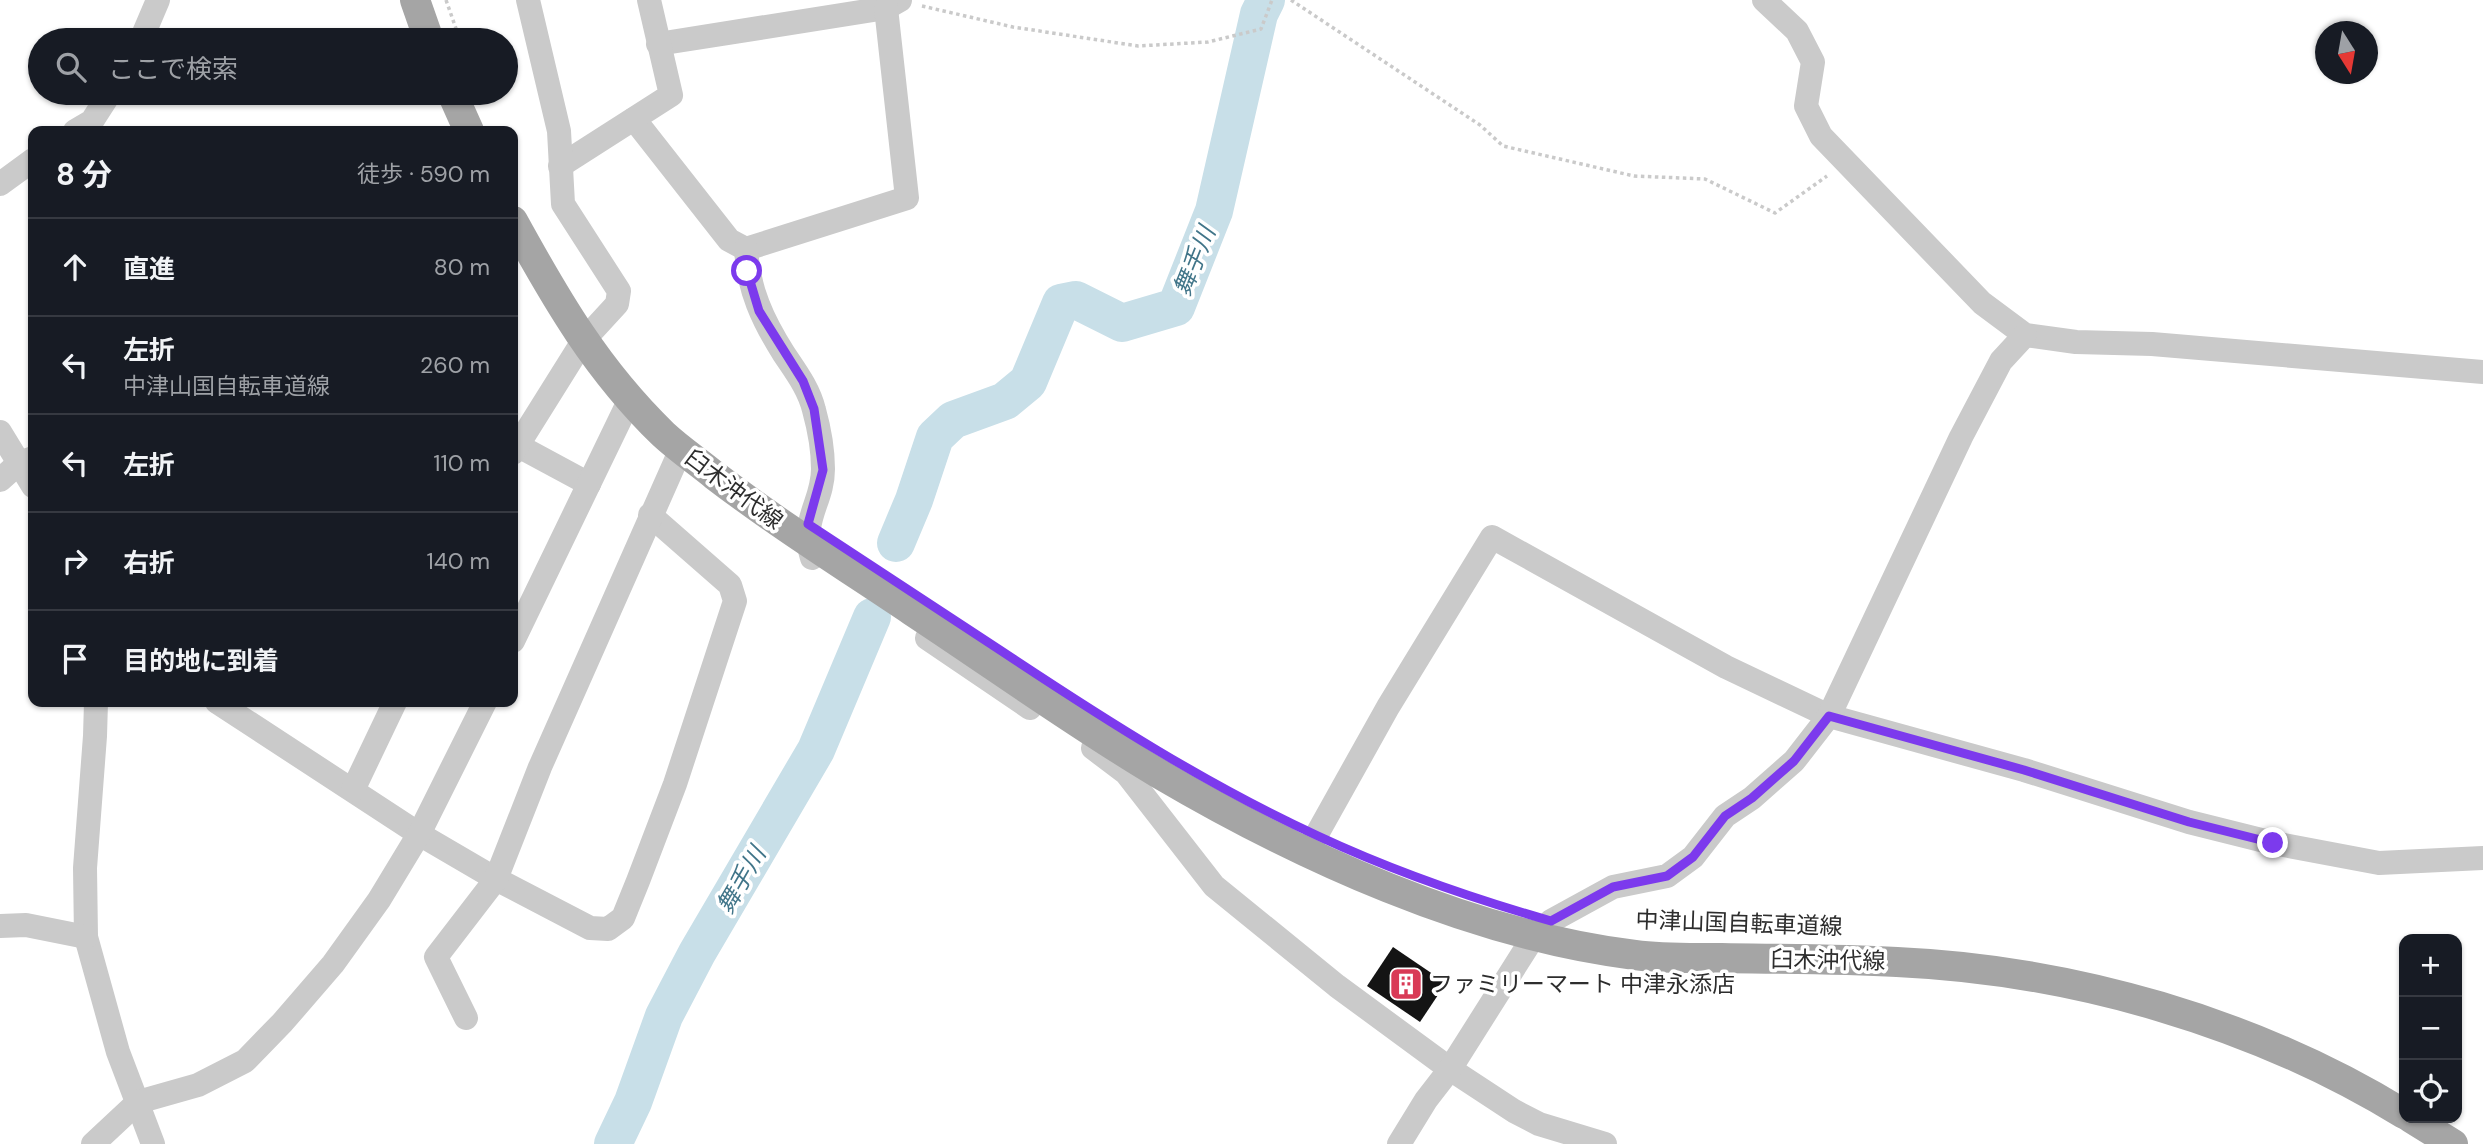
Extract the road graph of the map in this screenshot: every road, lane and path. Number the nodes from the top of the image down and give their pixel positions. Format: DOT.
graph roads {
  1 [pos="158,0"];
  2 [pos="415,0"];
  3 [pos="446,0"];
  4 [pos="528,0"];
  5 [pos="649,0"];
  6 [pos="1272,0"];
  7 [pos="1291,0"];
  8 [pos="1764,0"];
  9 [pos="901,4"];
  10 [pos="147,28"];
  11 [pos="425,28"];
  12 [pos="456,28"];
  13 [pos="658,44"];
  14 [pos="102,105"];
  15 [pos="457,105"];
  16 [pos="634,119"];
  17 [pos="84,126"];
  18 [pos="467,126"];
  19 [pos="1845,160"];
  20 [pos="28,164"];
  21 [pos="560,166"];
  22 [pos="0,184"];
  23 [pos="518,230"];
  24 [pos="747,249"];
  25 [pos="2025,335"];
  26 [pos="583,341"];
  27 [pos="2483,372"];
  28 [pos="630,399"];
  29 [pos="0,432"];
  30 [pos="518,441"];
  31 [pos="518,449"];
  32 [pos="681,449"];
  33 [pos="26,460"];
  34 [pos="0,480"];
  35 [pos="589,484"];
  36 [pos="650,514"];
  37 [pos="807,543"];
  38 [pos="518,630"];
  39 [pos="96,707"];
  40 [pos="225,707"];
  41 [pos="393,707"];
  42 [pos="482,707"];
  43 [pos="1829,716"];
  44 [pos="353,790"];
  45 [pos="419,834"];
  46 [pos="1307,852"];
  47 [pos="2483,858"];
  48 [pos="496,879"];
  49 [pos="0,926"];
  50 [pos="1538,936"];
  51 [pos="86,937"];
  52 [pos="466,1018"];
  53 [pos="1450,1069"];
  54 [pos="138,1102"];
  55 [pos="2399,1111"];
  56 [pos="2419,1123"];
  57 [pos="93,1144"];
  58 [pos="153,1144"];
  59 [pos="1399,1144"];
  60 [pos="1605,1144"];
  61 [pos="2453,1144"];
  1 -- 10 [label="street"];
  2 -- 11 [label="main road"];
  3 -- 12 [label="path"];
  4 -- 21 [label="street"];
  5 -- 13 [label="street"];
  6 -- 9 [label="path"];
  7 -- 19 [label="path"];
  8 -- 19 [label="street"];
  9 -- 13 [label="street"];
  9 -- 24 [label="street"];
  13 -- 16 [label="street"];
  14 -- 17 [label="street"];
  15 -- 18 [label="main road"];
  16 -- 21 [label="street"];
  16 -- 24 [label="street"];
  19 -- 25 [label="street"];
  20 -- 22 [label="street"];
  21 -- 26 [label="street"];
  23 -- 26 [label="main road, 臼木沖代線"];
  24 -- 37 [label="street"];
  25 -- 27 [label="street"];
  25 -- 43 [label="street"];
  26 -- 28 [label="main road, 臼木沖代線"];
  26 -- 30 [label="street"];
  28 -- 32 [label="main road, 臼木沖代線"];
  28 -- 35 [label="street"];
  29 -- 33 [label="street"];
  31 -- 35 [label="street"];
  32 -- 36 [label="street"];
  32 -- 37 [label="main road, 臼木沖代線"];
  33 -- 34 [label="street"];
  35 -- 38 [label="street"];
  36 -- 48 [label="street"];
  36 -- 48 [label="street"];
  37 -- 46 [label="main road, 臼木沖代線"];
  37 -- 53 [label="street"];
  39 -- 51 [label="street"];
  40 -- 44 [label="street"];
  41 -- 44 [label="street"];
  42 -- 45 [label="street"];
  43 -- 46 [label="street"];
  43 -- 47 [label="street"];
  43 -- 50 [label="street"];
  44 -- 45 [label="street"];
  45 -- 48 [label="street"];
  45 -- 54 [label="street"];
  46 -- 50 [label="main road, 臼木沖代線"];
  48 -- 52 [label="street"];
  49 -- 51 [label="street"];
  50 -- 53 [label="street"];
  50 -- 55 [label="main road, 臼木沖代線"];
  51 -- 54 [label="street"];
  53 -- 59 [label="street"];
  53 -- 60 [label="street"];
  54 -- 57 [label="street"];
  54 -- 58 [label="street"];
  56 -- 61 [label="main road"];
}
